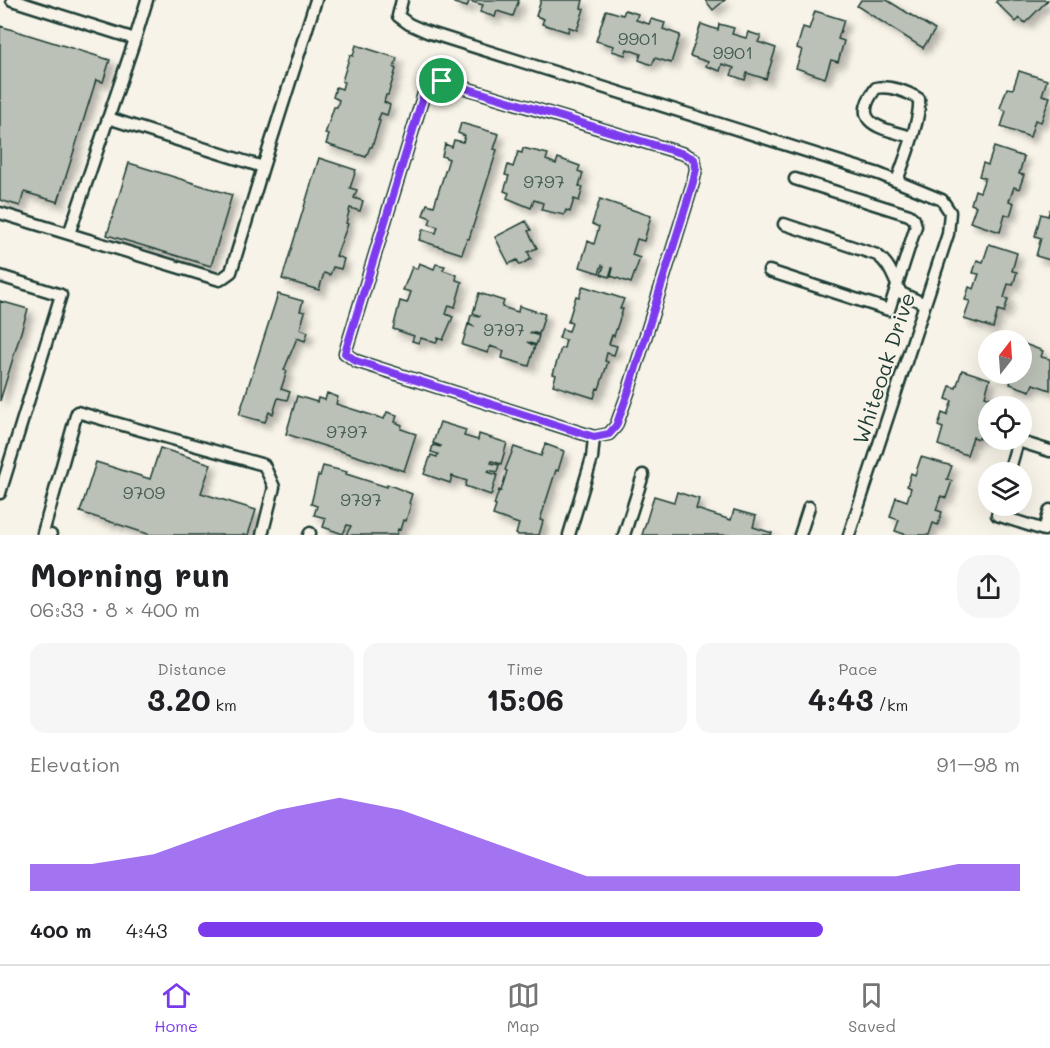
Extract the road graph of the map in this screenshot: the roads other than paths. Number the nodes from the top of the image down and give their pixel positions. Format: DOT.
graph roads {
  1 [pos="12,0"];
  2 [pos="147,0"];
  3 [pos="316,0"];
  4 [pos="402,0"];
  5 [pos="135,39"];
  6 [pos="108,118"];
  7 [pos="911,137"];
  8 [pos="263,167"];
  9 [pos="795,179"];
  10 [pos="897,181"];
  11 [pos="0,213"];
  12 [pos="783,224"];
  13 [pos="69,234"];
  14 [pos="769,271"];
  15 [pos="0,276"];
  16 [pos="897,286"];
  17 [pos="925,304"];
  18 [pos="594,437"];
  19 [pos="1050,451"];
  20 [pos="1012,462"];
  21 [pos="643,475"];
  22 [pos="0,493"];
  23 [pos="809,507"];
  24 [pos="1050,510"];
  25 [pos="1000,516"];
  26 [pos="51,535"];
  27 [pos="262,535"];
  28 [pos="569,535"];
  29 [pos="624,535"];
  30 [pos="800,535"];
  31 [pos="849,535"];
  1 -- 5 [label="lane"];
  2 -- 5 [label="lane"];
  3 -- 8 [label="lane"];
  4 -- 10 [label="lane"];
  5 -- 6 [label="lane"];
  6 -- 8 [label="lane"];
  6 -- 13 [label="lane"];
  7 -- 7 [label="lane"];
  7 -- 10 [label="lane"];
  8 -- 13 [label="lane"];
  9 -- 16 [label="lane"];
  10 -- 17 [label="lane, Whiteoak Drive"];
  11 -- 13 [label="lane"];
  12 -- 16 [label="lane"];
  14 -- 16 [label="lane"];
  15 -- 22 [label="lane"];
  16 -- 17 [label="lane"];
  17 -- 31 [label="lane, Whiteoak Drive"];
  18 -- 18 [label="lane"];
  18 -- 28 [label="lane"];
  19 -- 20 [label="lane"];
  21 -- 29 [label="lane"];
  23 -- 30 [label="lane"];
  24 -- 25 [label="lane"];
  26 -- 27 [label="lane"];
}
